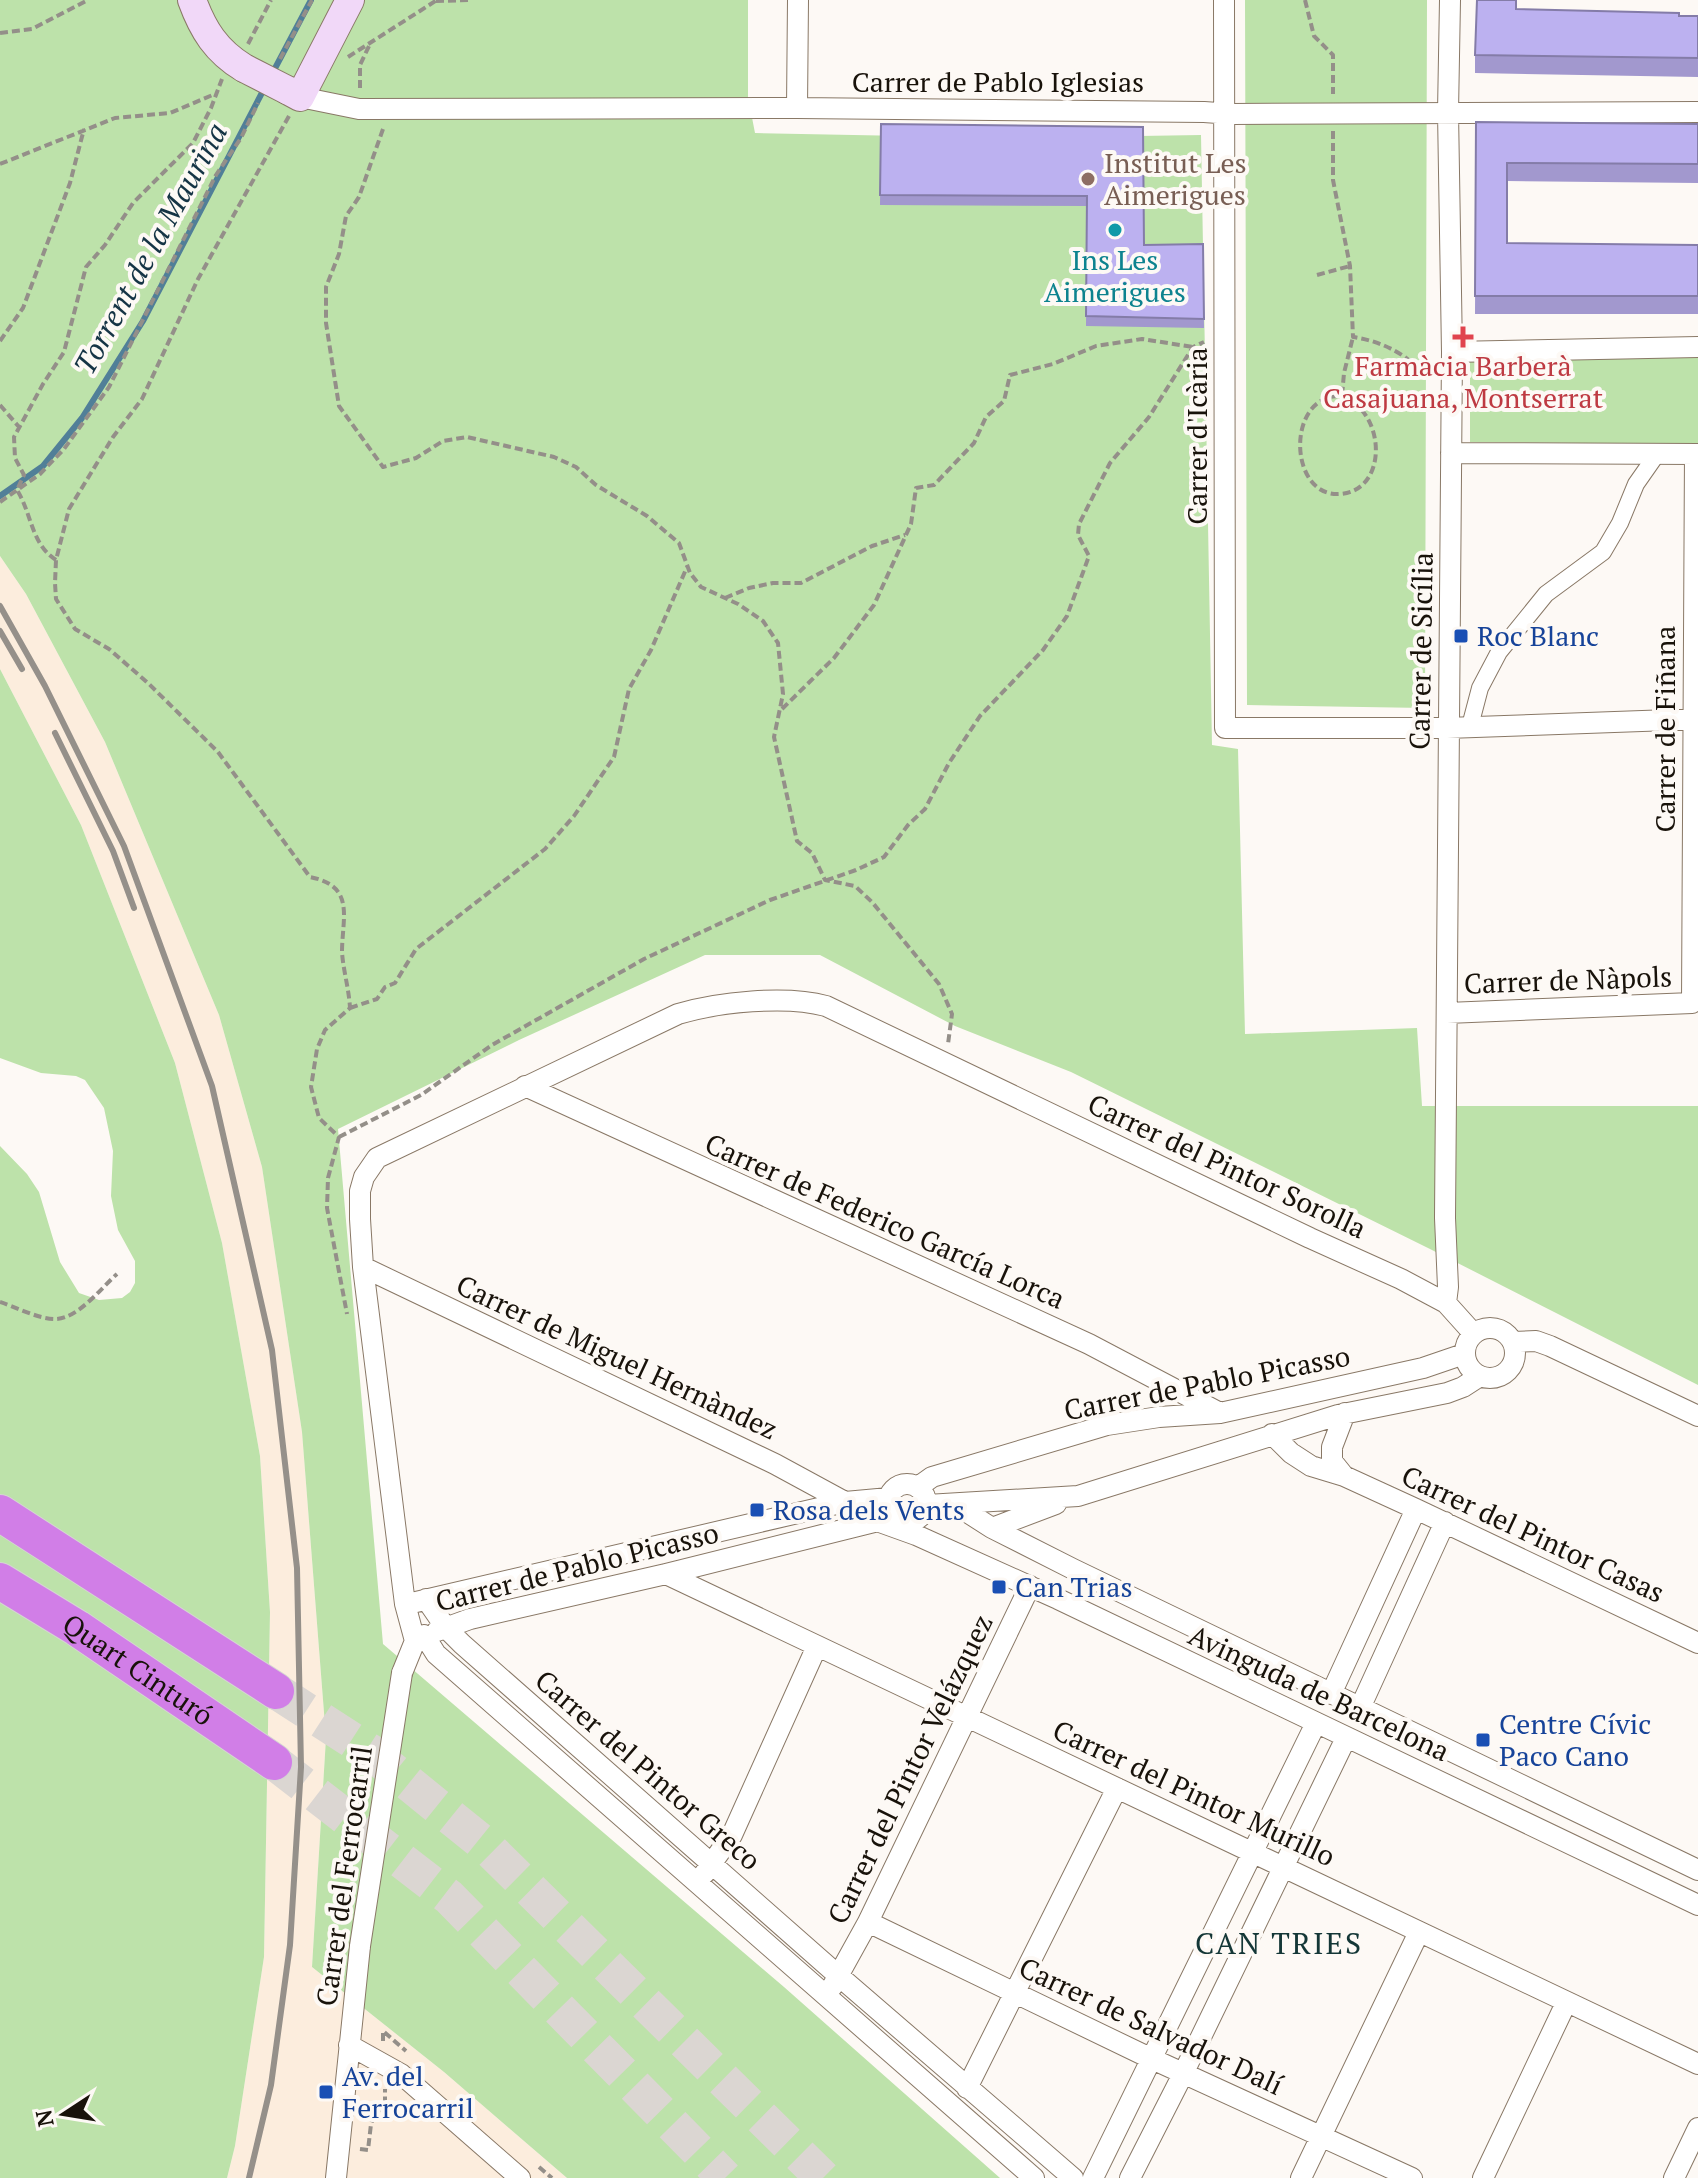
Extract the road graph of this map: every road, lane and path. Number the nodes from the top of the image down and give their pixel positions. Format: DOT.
graph roads {
  1 [pos="88,0"];
  2 [pos="192,0"];
  3 [pos="271,0"];
  4 [pos="312,0"];
  5 [pos="350,0"];
  6 [pos="436,0"];
  7 [pos="470,0"];
  8 [pos="798,0"];
  9 [pos="1224,0"];
  10 [pos="1305,0"];
  11 [pos="1450,0"];
  12 [pos="0,33"];
  13 [pos="292,35"];
  14 [pos="301,37"];
  15 [pos="370,44"];
  16 [pos="345,58"];
  17 [pos="279,61"];
  18 [pos="239,64"];
  19 [pos="215,94"];
  20 [pos="359,94"];
  21 [pos="260,99"];
  22 [pos="292,100"];
  23 [pos="797,108"];
  24 [pos="1222,112"];
  25 [pos="1448,112"];
  26 [pos="1698,112"];
  27 [pos="1333,113"];
  28 [pos="84,129"];
  29 [pos="383,129"];
  30 [pos="0,164"];
  31 [pos="1350,266"];
  32 [pos="1317,275"];
  33 [pos="1225,334"];
  34 [pos="1353,337"];
  35 [pos="0,341"];
  36 [pos="1193,347"];
  37 [pos="1698,347"];
  38 [pos="1452,352"];
  39 [pos="1452,380"];
  40 [pos="1342,396"];
  41 [pos="0,405"];
  42 [pos="19,427"];
  43 [pos="1451,453"];
  44 [pos="1657,454"];
  45 [pos="1696,454"];
  46 [pos="17,490"];
  47 [pos="0,502"];
  48 [pos="906,535"];
  49 [pos="56,560"];
  50 [pos="688,565"];
  51 [pos="725,598"];
  52 [pos="782,709"];
  53 [pos="1696,719"];
  54 [pos="1470,726"];
  55 [pos="1447,728"];
  56 [pos="825,880"];
  57 [pos="1692,1003"];
  58 [pos="350,1008"];
  59 [pos="1447,1013"];
  60 [pos="946,1063"];
  61 [pos="525,1086"];
  62 [pos="339,1137"];
  63 [pos="363,1267"];
  64 [pos="117,1274"];
  65 [pos="0,1302"];
  66 [pos="1446,1303"];
  67 [pos="350,1325"];
  68 [pos="1473,1333"];
  69 [pos="1513,1342"];
  70 [pos="1464,1354"];
  71 [pos="1480,1376"];
  72 [pos="1220,1413"];
  73 [pos="1345,1413"];
  74 [pos="1698,1416"];
  75 [pos="1272,1434"];
  76 [pos="1344,1476"];
  77 [pos="922,1496"];
  78 [pos="1078,1496"];
  79 [pos="845,1502"];
  80 [pos="956,1505"];
  81 [pos="1416,1509"];
  82 [pos="0,1513"];
  83 [pos="897,1519"];
  84 [pos="1445,1522"];
  85 [pos="992,1528"];
  86 [pos="666,1574"];
  87 [pos="0,1581"];
  88 [pos="1030,1586"];
  89 [pos="404,1596"];
  90 [pos="426,1599"];
  91 [pos="446,1628"];
  92 [pos="420,1638"];
  93 [pos="1698,1643"];
  94 [pos="817,1646"];
  95 [pos="276,1691"];
  96 [pos="1331,1694"];
  97 [pos="1360,1708"];
  98 [pos="967,1716"];
  99 [pos="1316,1723"];
  100 [pos="1346,1738"];
  101 [pos="274,1762"];
  102 [pos="1117,1788"];
  103 [pos="1253,1852"];
  104 [pos="712,1864"];
  105 [pos="1284,1867"];
  106 [pos="1698,1870"];
  107 [pos="696,1884"];
  108 [pos="1698,1905"];
  109 [pos="868,1922"];
  110 [pos="1419,1932"];
  111 [pos="840,1977"];
  112 [pos="1014,1993"];
  113 [pos="825,1997"];
  114 [pos="1566,2003"];
  115 [pos="349,2045"];
  116 [pos="1150,2058"];
  117 [pos="1698,2064"];
  118 [pos="1183,2074"];
  119 [pos="967,2088"];
  120 [pos="1698,2128"];
  121 [pos="1322,2135"];
  122 [pos="336,2178"];
  123 [pos="520,2178"];
  124 [pos="1034,2178"];
  125 [pos="1073,2178"];
  126 [pos="1093,2178"];
  127 [pos="1130,2178"];
  128 [pos="1301,2178"];
  129 [pos="1412,2178"];
  130 [pos="1483,2178"];
  131 [pos="1674,2178"];
  1 -- 12 [label="path"];
  2 -- 18 [label="main road"];
  3 -- 18 [label="path"];
  4 -- 13 [label="path"];
  5 -- 22 [label="main road"];
  6 -- 7 [label="path"];
  6 -- 15 [label="path"];
  8 -- 23 [label="street"];
  9 -- 24 [label="street, Carrer d'Icària"];
  10 -- 27 [label="path"];
  11 -- 25 [label="street, Carrer de Sicília"];
  13 -- 14 [label="path"];
  13 -- 17 [label="path"];
  15 -- 16 [label="path"];
  15 -- 20 [label="path"];
  18 -- 19 [label="path"];
  18 -- 22 [label="main road, bridge"];
  19 -- 28 [label="path"];
  19 -- 42 [label="path"];
  21 -- 46 [label="path"];
  22 -- 23 [label="street, Carrer de Pablo Iglesias"];
  22 -- 49 [label="path"];
  23 -- 24 [label="street, Carrer de Pablo Iglesias"];
  24 -- 27 [label="street, Carrer de Pablo Iglesias"];
  24 -- 33 [label="street, Carrer d'Icària"];
  25 -- 26 [label="street, Carrer de Pablo Iglesias"];
  25 -- 27 [label="street, Carrer de Pablo Iglesias"];
  25 -- 38 [label="street, Carrer de Sicília"];
  27 -- 31 [label="path"];
  28 -- 30 [label="path"];
  28 -- 35 [label="path"];
  29 -- 50 [label="path"];
  31 -- 32 [label="path"];
  31 -- 34 [label="path"];
  33 -- 36 [label="path"];
  33 -- 55 [label="street, Carrer d'Icària"];
  34 -- 39 [label="path"];
  34 -- 40 [label="path"];
  36 -- 48 [label="path"];
  36 -- 56 [label="path"];
  37 -- 38 [label="street"];
  38 -- 39 [label="street, Carrer de Sicília"];
  39 -- 43 [label="street, Carrer de Sicília"];
  40 -- 40 [label="path"];
  41 -- 42 [label="path"];
  42 -- 46 [label="path"];
  43 -- 44 [label="street"];
  43 -- 55 [label="street, Carrer de Sicília"];
  44 -- 45 [label="street"];
  44 -- 54 [label="street"];
  45 -- 53 [label="street, Carrer de Fiñana"];
  46 -- 47 [label="path"];
  46 -- 49 [label="path"];
  48 -- 51 [label="path"];
  48 -- 52 [label="path"];
  49 -- 58 [label="path"];
  50 -- 51 [label="path"];
  50 -- 58 [label="path"];
  51 -- 52 [label="path"];
  52 -- 56 [label="path"];
  53 -- 54 [label="street"];
  53 -- 57 [label="street, Carrer de Fiñana"];
  54 -- 55 [label="street"];
  55 -- 59 [label="street, Carrer de Sicília"];
  56 -- 60 [label="path"];
  56 -- 62 [label="path"];
  57 -- 59 [label="street, Carrer de Nàpols"];
  58 -- 62 [label="path"];
  59 -- 66 [label="street, Carrer de Sicília"];
  60 -- 61 [label="street"];
  60 -- 66 [label="street, Carrer del Pintor Sorolla"];
  61 -- 63 [label="street"];
  61 -- 72 [label="street, Carrer de Federico García Lorca"];
  62 -- 67 [label="path"];
  63 -- 79 [label="street, Carrer de Miguel Hernàndez"];
  63 -- 89 [label="street"];
  64 -- 65 [label="path"];
  66 -- 68 [label="street, Carrer del Pintor Sorolla"];
  68 -- 69 [label="street"];
  68 -- 70 [label="street"];
  69 -- 71 [label="street"];
  69 -- 74 [label="street"];
  70 -- 71 [label="street"];
  70 -- 72 [label="street, Carrer de Pablo Picasso"];
  71 -- 73 [label="street, Carrer de Pablo Picasso"];
  72 -- 77 [label="street, Carrer de Pablo Picasso"];
  73 -- 75 [label="street, Carrer de Pablo Picasso"];
  73 -- 76 [label="street"];
  75 -- 76 [label="street, Carrer del Pintor Casas"];
  75 -- 78 [label="street, Carrer de Pablo Picasso"];
  76 -- 81 [label="street, Carrer del Pintor Casas"];
  77 -- 80 [label="street, Carrer de Pablo Picasso"];
  77 -- 83 [label="street"];
  77 -- 83 [label="street"];
  78 -- 80 [label="street, Carrer de Pablo Picasso"];
  78 -- 85 [label="street, Carrer de Pablo Picasso"];
  79 -- 83 [label="street, Carrer de Pablo Picasso"];
  79 -- 90 [label="street, Carrer de Pablo Picasso"];
  80 -- 85 [label="street, Avinguda de Barcelona"];
  81 -- 84 [label="street, Carrer del Pintor Casas"];
  81 -- 96 [label="street"];
  82 -- 95 [label="highway, Quart Cinturó"];
  83 -- 86 [label="street, Carrer de Pablo Picasso"];
  83 -- 88 [label="street, Avinguda de Barcelona"];
  84 -- 93 [label="street, Carrer del Pintor Casas"];
  84 -- 97 [label="street"];
  85 -- 96 [label="street, Avinguda de Barcelona"];
  86 -- 91 [label="street, Carrer de Pablo Picasso"];
  86 -- 94 [label="street, Carrer del Pintor Murillo"];
  87 -- 101 [label="highway, Quart Cinturó"];
  88 -- 98 [label="street, Carrer del Pintor Velázquez"];
  88 -- 99 [label="street, Avinguda de Barcelona"];
  89 -- 90 [label="street, Carrer de Pablo Picasso"];
  89 -- 92 [label="street"];
  90 -- 91 [label="street, Carrer del Pintor Greco"];
  91 -- 92 [label="street, Carrer de Pablo Picasso"];
  91 -- 104 [label="street, Carrer del Pintor Greco"];
  92 -- 107 [label="street, Carrer del Pintor Greco"];
  92 -- 115 [label="street, Carrer del Ferrocarril, bridge"];
  94 -- 98 [label="street, Carrer del Pintor Murillo"];
  94 -- 104 [label="street"];
  96 -- 97 [label="street, Avinguda de Barcelona"];
  97 -- 106 [label="street, Avinguda de Barcelona"];
  98 -- 102 [label="street, Carrer del Pintor Murillo"];
  98 -- 109 [label="street, Carrer del Pintor Velázquez"];
  99 -- 100 [label="street, Avinguda de Barcelona"];
  99 -- 103 [label="street"];
  100 -- 105 [label="street"];
  100 -- 108 [label="street, Avinguda de Barcelona"];
  102 -- 103 [label="street, Carrer del Pintor Murillo"];
  102 -- 112 [label="street"];
  103 -- 105 [label="street, Carrer del Pintor Murillo"];
  103 -- 116 [label="street"];
  104 -- 107 [label="street"];
  104 -- 111 [label="street, Carrer del Pintor Greco"];
  105 -- 110 [label="street, Carrer del Pintor Murillo"];
  105 -- 118 [label="street"];
  107 -- 113 [label="street, Carrer del Pintor Greco"];
  109 -- 111 [label="street, Carrer del Pintor Velázquez"];
  109 -- 112 [label="street, Carrer de Salvador Dalí"];
  110 -- 114 [label="street, Carrer del Pintor Murillo"];
  110 -- 121 [label="street"];
  111 -- 113 [label="street"];
  111 -- 119 [label="street, Carrer del Pintor Greco"];
  112 -- 116 [label="street, Carrer de Salvador Dalí"];
  112 -- 119 [label="street"];
  113 -- 124 [label="street, Carrer del Pintor Greco"];
  114 -- 117 [label="street, Carrer del Pintor Murillo"];
  114 -- 130 [label="street"];
  115 -- 122 [label="street, Carrer del Ferrocarril"];
  115 -- 123 [label="street"];
  116 -- 118 [label="street, Carrer de Salvador Dalí"];
  116 -- 126 [label="street"];
  118 -- 121 [label="street, Carrer de Salvador Dalí"];
  118 -- 127 [label="street"];
  119 -- 125 [label="street, Carrer del Pintor Greco"];
  120 -- 131 [label="street"];
  121 -- 128 [label="street"];
  121 -- 129 [label="street, Carrer de Salvador Dalí"];
}
